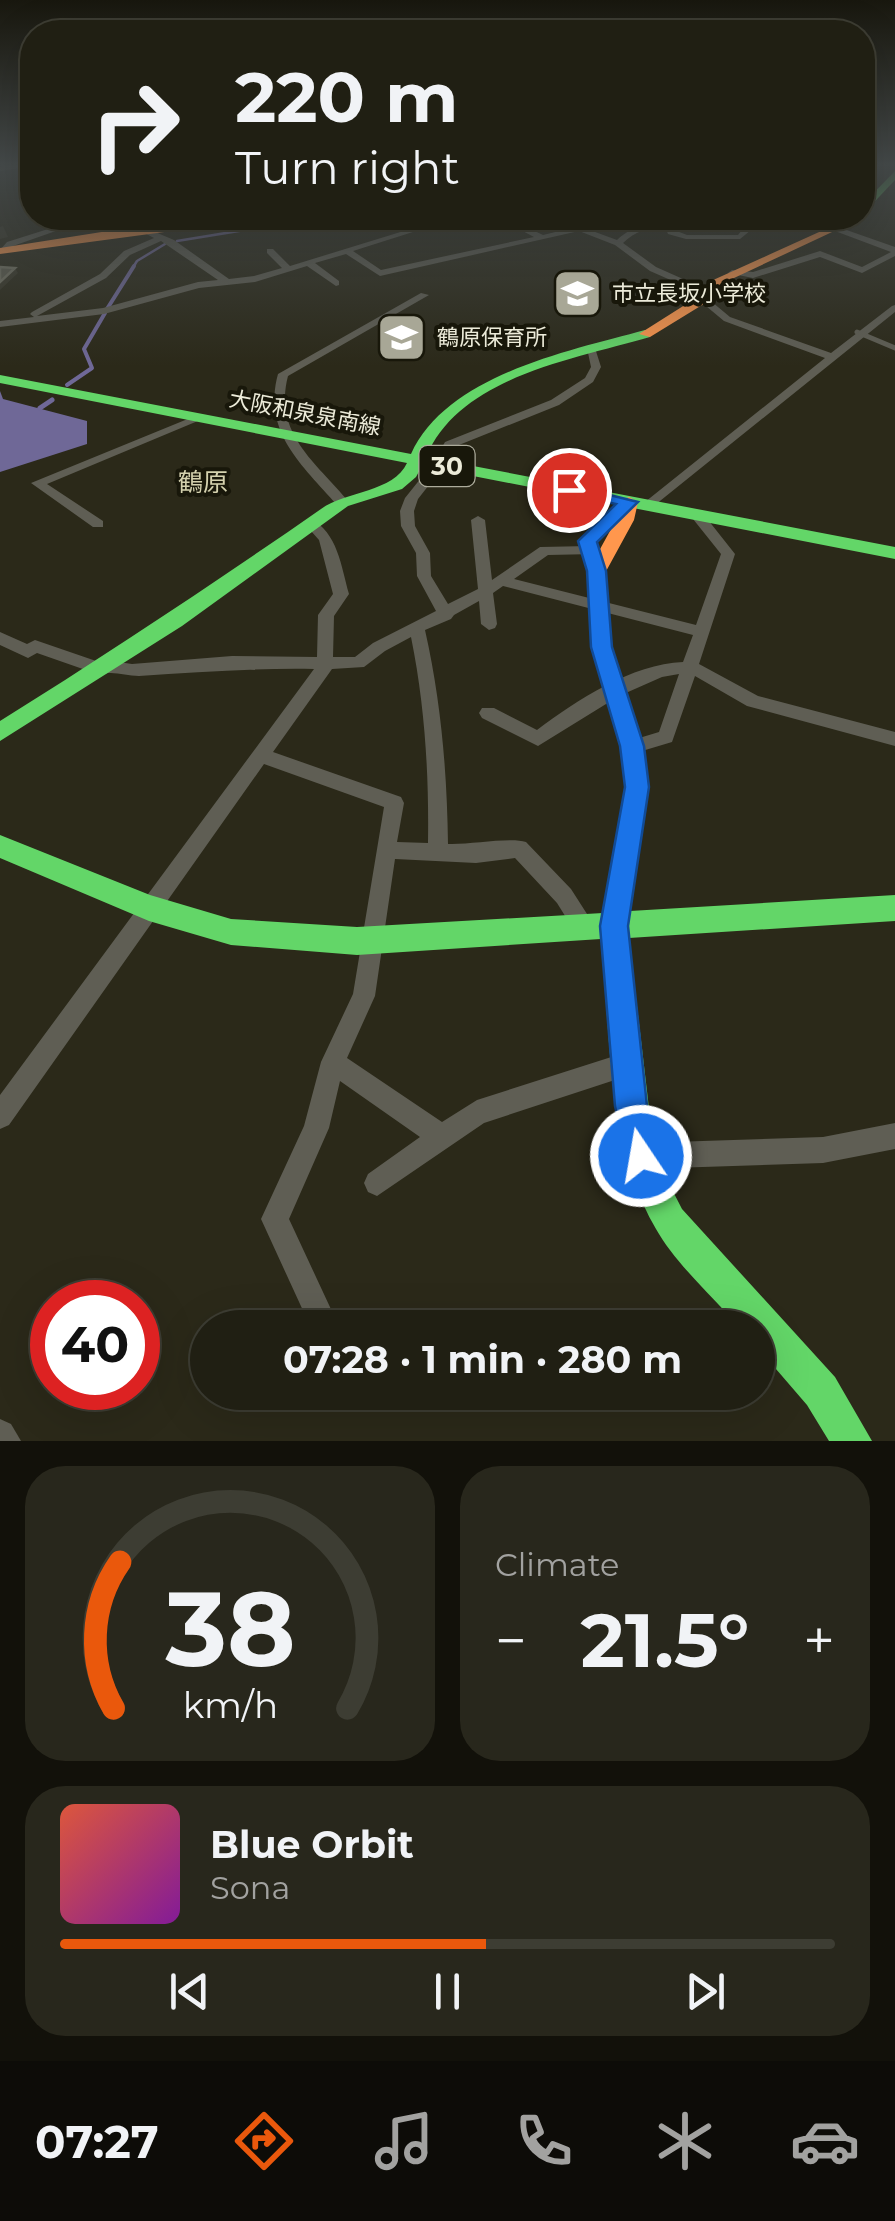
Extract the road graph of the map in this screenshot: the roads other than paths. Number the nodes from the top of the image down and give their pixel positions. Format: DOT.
graph roads {
  1 [pos="47,231"];
  2 [pos="136,231"];
  3 [pos="150,231"];
  4 [pos="155,231"];
  5 [pos="410,231"];
  6 [pos="530,231"];
  7 [pos="571,231"];
  8 [pos="580,231"];
  9 [pos="632,231"];
  10 [pos="672,231"];
  11 [pos="746,231"];
  12 [pos="830,231"];
  13 [pos="859,231"];
  14 [pos="544,238"];
  15 [pos="618,243"];
  16 [pos="2,250"];
  17 [pos="270,250"];
  18 [pos="347,251"];
  19 [pos="895,252"];
  20 [pos="309,264"];
  21 [pos="290,270"];
  22 [pos="732,273"];
  23 [pos="228,282"];
  24 [pos="336,283"];
  25 [pos="424,294"];
  26 [pos="705,296"];
  27 [pos="895,308"];
  28 [pos="1,323"];
  29 [pos="857,332"];
  30 [pos="895,348"];
  31 [pos="591,350"];
  32 [pos="831,357"];
  33 [pos="0,379"];
  34 [pos="199,418"];
  35 [pos="284,434"];
  36 [pos="428,462"];
  37 [pos="342,502"];
  38 [pos="640,503"];
  39 [pos="696,514"];
  40 [pos="478,520"];
  41 [pos="310,522"];
  42 [pos="98,524"];
  43 [pos="895,553"];
  44 [pos="594,561"];
  45 [pos="492,585"];
  46 [pos="598,605"];
  47 [pos="446,614"];
  48 [pos="490,624"];
  49 [pos="416,629"];
  50 [pos="703,632"];
  51 [pos="0,638"];
  52 [pos="324,666"];
  53 [pos="102,667"];
  54 [pos="691,667"];
  55 [pos="615,692"];
  56 [pos="488,713"];
  57 [pos="0,732"];
  58 [pos="895,739"];
  59 [pos="632,746"];
  60 [pos="260,755"];
  61 [pos="0,846"];
  62 [pos="386,850"];
  63 [pos="438,853"];
  64 [pos="149,908"];
  65 [pos="894,908"];
  66 [pos="614,926"];
  67 [pos="585,928"];
  68 [pos="372,940"];
  69 [pos="333,1062"];
  70 [pos="627,1064"];
  71 [pos="0,1116"];
  72 [pos="895,1136"];
  73 [pos="442,1137"];
  74 [pos="641,1156"];
  75 [pos="377,1183"];
  76 [pos="317,1310"];
  77 [pos="0,1435"];
  78 [pos="4,1441"];
  79 [pos="852,1441"];
  1 -- 16 [label="street"];
  2 -- 16 [label="street"];
  3 -- 28 [label="street"];
  4 -- 23 [label="street"];
  5 -- 18 [label="street"];
  6 -- 14 [label="street"];
  7 -- 14 [label="street"];
  8 -- 15 [label="street"];
  9 -- 15 [label="street"];
  10 -- 11 [label="street"];
  12 -- 22 [label="street"];
  13 -- 19 [label="street"];
  14 -- 18 [label="street"];
  15 -- 26 [label="street"];
  17 -- 21 [label="street"];
  18 -- 20 [label="street"];
  19 -- 22 [label="street"];
  20 -- 21 [label="street"];
  20 -- 24 [label="street"];
  21 -- 23 [label="street"];
  22 -- 26 [label="street"];
  23 -- 28 [label="street"];
  25 -- 35 [label="street"];
  26 -- 31 [label="street"];
  26 -- 32 [label="street"];
  27 -- 29 [label="street"];
  29 -- 30 [label="lane"];
  29 -- 32 [label="street"];
  31 -- 36 [label="street"];
  31 -- 36 [label="street"];
  32 -- 38 [label="street"];
  33 -- 34 [label="street, 大阪和泉泉南線 / 30"];
  34 -- 35 [label="street, 大阪和泉泉南線 / 30"];
  34 -- 42 [label="street"];
  35 -- 36 [label="street, 大阪和泉泉南線 / 30"];
  35 -- 37 [label="street"];
  36 -- 37 [label="street"];
  36 -- 38 [label="street, 大阪和泉泉南線 / 30"];
  36 -- 47 [label="street"];
  37 -- 41 [label="street"];
  38 -- 39 [label="street, 大阪和泉泉南線 / 30"];
  38 -- 44 [label="street"];
  39 -- 43 [label="street, 大阪和泉泉南線 / 30"];
  39 -- 50 [label="street"];
  40 -- 45 [label="street"];
  41 -- 52 [label="street"];
  41 -- 53 [label="street"];
  44 -- 45 [label="street"];
  44 -- 46 [label="street"];
  45 -- 46 [label="street"];
  45 -- 47 [label="street"];
  45 -- 48 [label="street"];
  46 -- 50 [label="street"];
  46 -- 55 [label="street"];
  47 -- 49 [label="street"];
  49 -- 52 [label="street"];
  49 -- 63 [label="street"];
  50 -- 54 [label="street"];
  51 -- 53 [label="street"];
  52 -- 53 [label="street"];
  52 -- 60 [label="street"];
  53 -- 57 [label="street"];
  54 -- 55 [label="street"];
  54 -- 58 [label="street"];
  54 -- 59 [label="street"];
  55 -- 56 [label="street"];
  55 -- 59 [label="street"];
  59 -- 66 [label="street"];
  60 -- 62 [label="street"];
  60 -- 64 [label="street"];
  61 -- 64 [label="street"];
  62 -- 63 [label="street"];
  62 -- 68 [label="street"];
  63 -- 67 [label="street"];
  64 -- 68 [label="street"];
  64 -- 71 [label="street"];
  65 -- 66 [label="street"];
  66 -- 67 [label="street"];
  66 -- 70 [label="street"];
  67 -- 68 [label="street"];
  68 -- 69 [label="street"];
  69 -- 73 [label="street"];
  69 -- 76 [label="street"];
  70 -- 73 [label="street"];
  70 -- 74 [label="street"];
  72 -- 74 [label="street"];
  73 -- 75 [label="street"];
  74 -- 79 [label="street"];
  77 -- 78 [label="street"];
}
